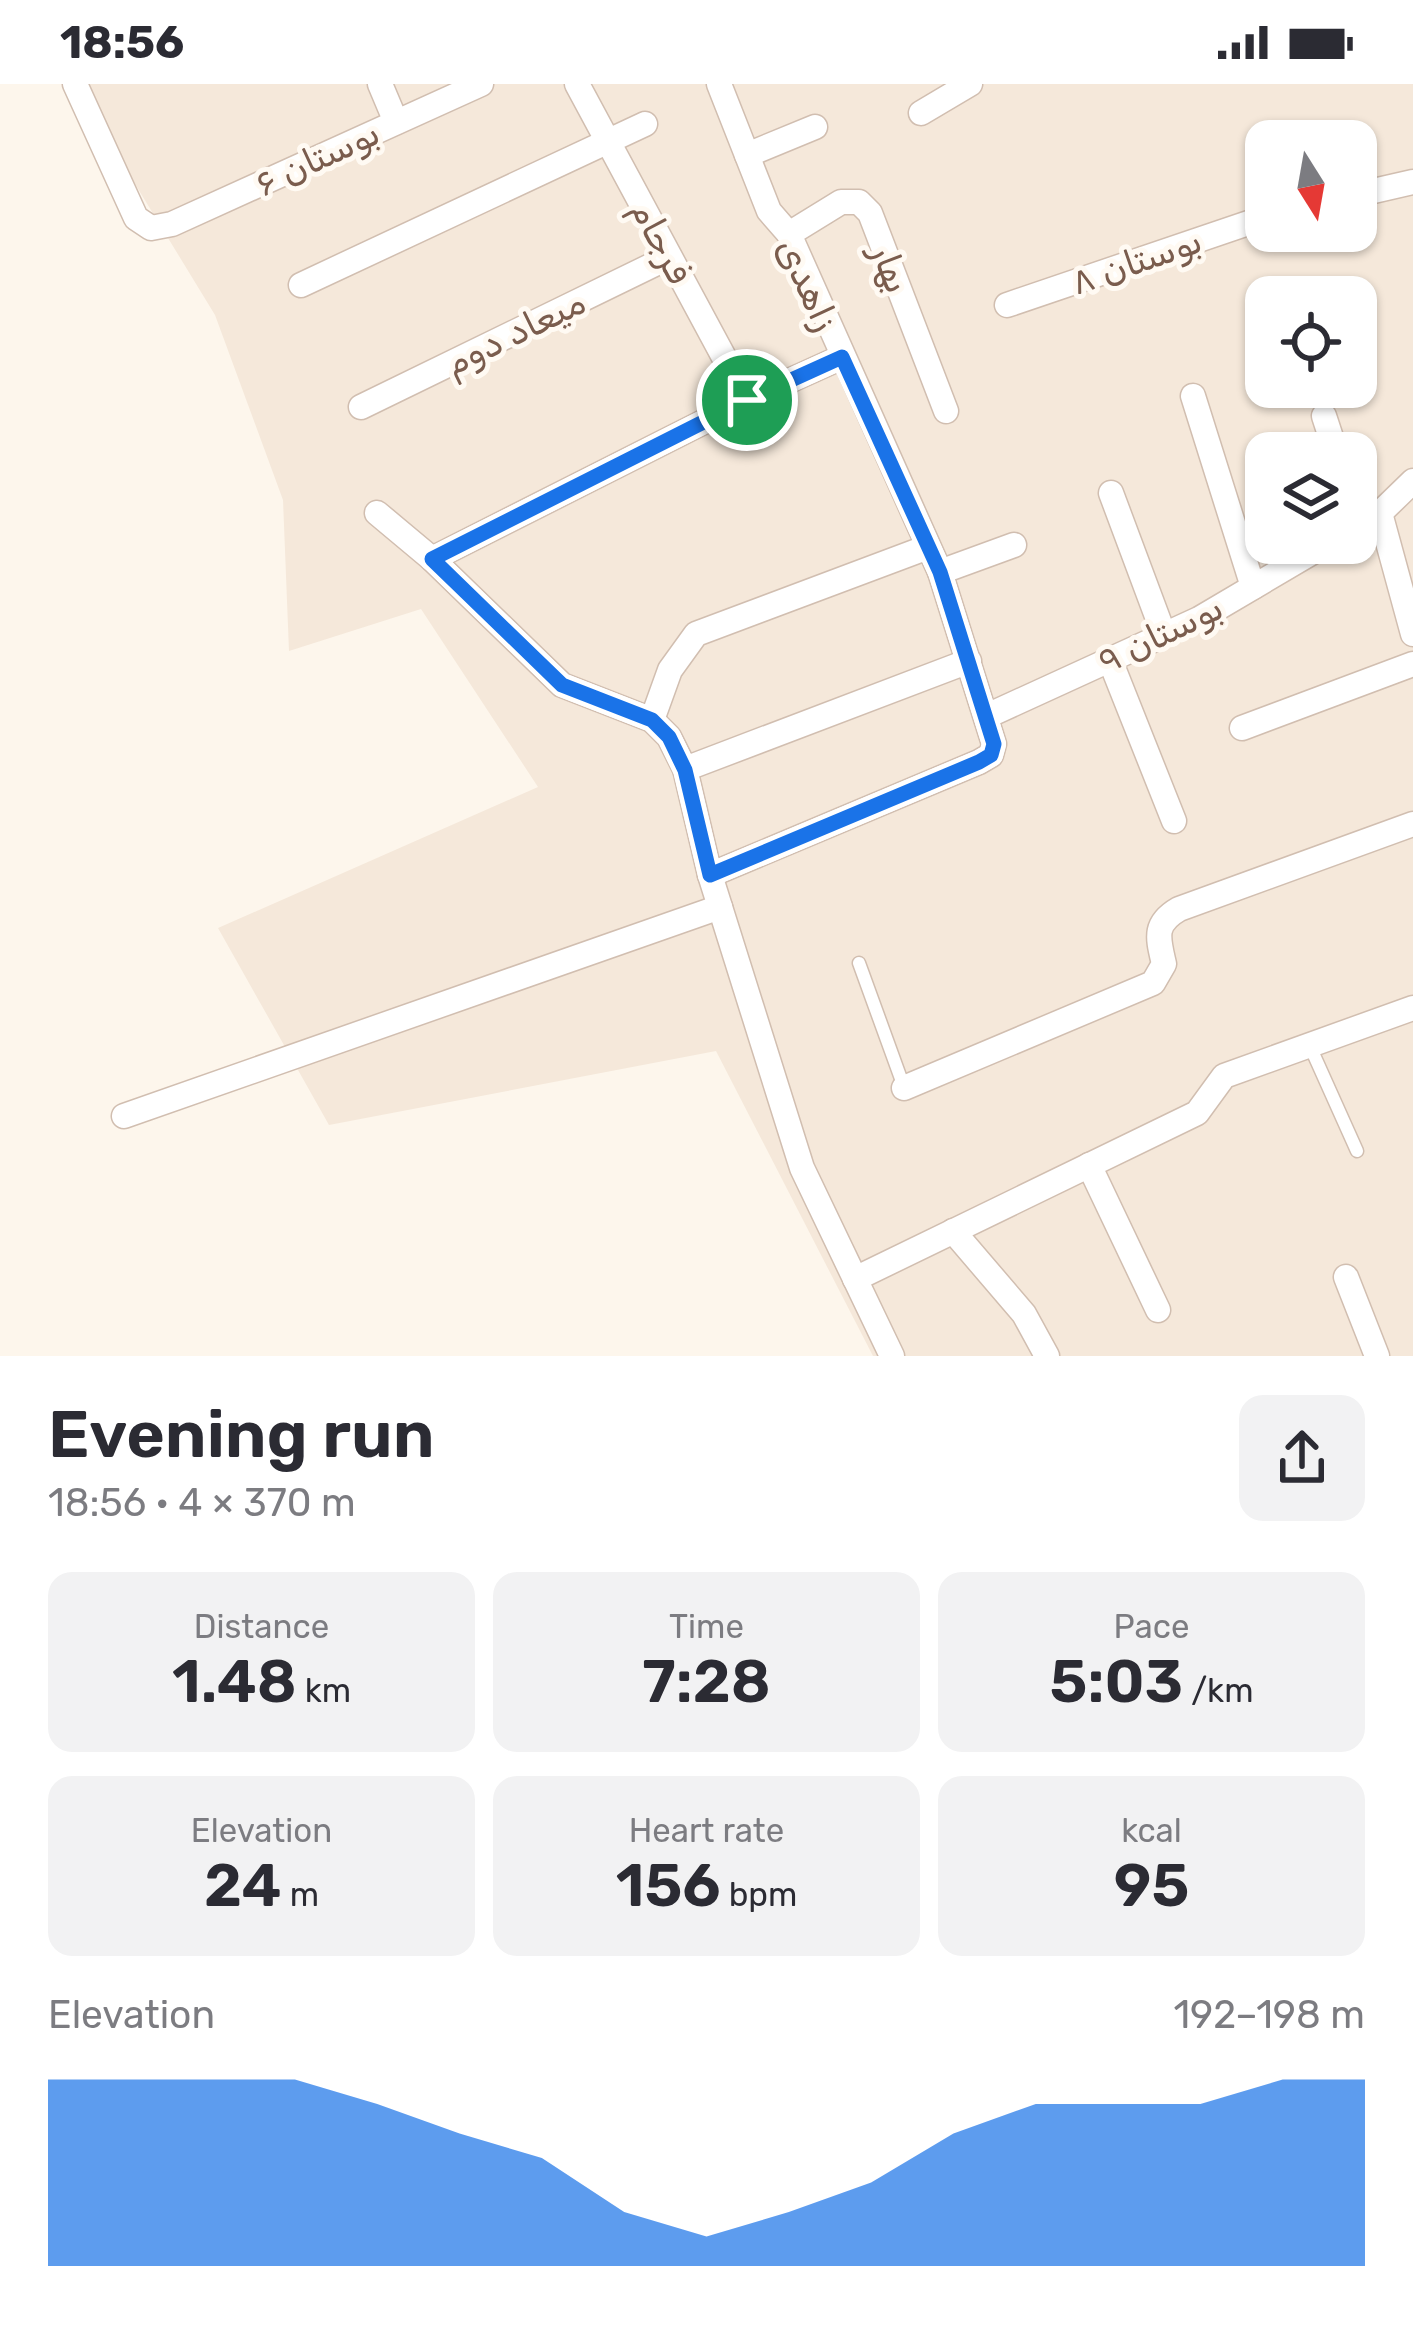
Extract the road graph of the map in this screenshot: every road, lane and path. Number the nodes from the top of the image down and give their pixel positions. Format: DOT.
graph roads {
  1 [pos="75,84"];
  2 [pos="380,84"];
  3 [pos="481,84"];
  4 [pos="578,84"];
  5 [pos="719,84"];
  6 [pos="970,84"];
  7 [pos="921,113"];
  8 [pos="396,122"];
  9 [pos="645,124"];
  10 [pos="815,127"];
  11 [pos="608,141"];
  12 [pos="747,155"];
  13 [pos="1413,182"];
  14 [pos="1377,190"];
  15 [pos="1245,224"];
  16 [pos="789,234"];
  17 [pos="669,257"];
  18 [pos="301,285"];
  19 [pos="1007,305"];
  20 [pos="842,357"];
  21 [pos="1193,396"];
  22 [pos="747,400"];
  23 [pos="361,407"];
  24 [pos="946,411"];
  25 [pos="1324,416"];
  26 [pos="1329,432"];
  27 [pos="1413,481"];
  28 [pos="1111,493"];
  29 [pos="1377,510"];
  30 [pos="376,513"];
  31 [pos="1014,545"];
  32 [pos="928,547"];
  33 [pos="1377,553"];
  34 [pos="432,559"];
  35 [pos="1291,564"];
  36 [pos="940,572"];
  37 [pos="1253,586"];
  38 [pos="1413,634"];
  39 [pos="1164,635"];
  40 [pos="1110,660"];
  41 [pos="969,661"];
  42 [pos="1413,664"];
  43 [pos="987,716"];
  44 [pos="652,720"];
  45 [pos="1243,728"];
  46 [pos="685,770"];
  47 [pos="1174,820"];
  48 [pos="1413,824"];
  49 [pos="710,875"];
  50 [pos="720,907"];
  51 [pos="859,963"];
  52 [pos="1413,1008"];
  53 [pos="1309,1044"];
  54 [pos="904,1088"];
  55 [pos="124,1116"];
  56 [pos="1357,1151"];
  57 [pos="1089,1165"];
  58 [pos="953,1231"];
  59 [pos="1346,1277"];
  60 [pos="855,1279"];
  61 [pos="1158,1310"];
  62 [pos="1369,1354"];
  63 [pos="892,1356"];
  64 [pos="1048,1356"];
  1 -- 8 [label="street, بوستان ۶"];
  2 -- 8 [label="street"];
  3 -- 8 [label="street, بوستان ۶"];
  4 -- 11 [label="street, فرجام"];
  5 -- 12 [label="street, زاهدی"];
  6 -- 7 [label="street"];
  9 -- 11 [label="street"];
  10 -- 12 [label="street"];
  11 -- 17 [label="street, فرجام"];
  11 -- 18 [label="street"];
  12 -- 16 [label="street, زاهدی"];
  13 -- 14 [label="street"];
  15 -- 19 [label="street, بوستان ۸"];
  16 -- 20 [label="street, زاهدی"];
  16 -- 24 [label="street, بهار"];
  17 -- 22 [label="street, فرجام"];
  17 -- 23 [label="street, میعاد دوم"];
  20 -- 22 [label="street"];
  20 -- 32 [label="street, زاهدی"];
  21 -- 37 [label="street"];
  22 -- 34 [label="street"];
  25 -- 26 [label="street"];
  27 -- 29 [label="street"];
  28 -- 39 [label="street"];
  30 -- 34 [label="street"];
  31 -- 36 [label="street"];
  32 -- 36 [label="street, زاهدی"];
  32 -- 44 [label="street"];
  33 -- 38 [label="street"];
  34 -- 44 [label="street"];
  35 -- 37 [label="street, بوستان ۹"];
  36 -- 41 [label="street, زاهدی"];
  37 -- 39 [label="street, بوستان ۹"];
  39 -- 40 [label="street, بوستان ۹"];
  40 -- 43 [label="street, بوستان ۹"];
  40 -- 47 [label="street"];
  41 -- 43 [label="street, زاهدی"];
  41 -- 46 [label="street"];
  42 -- 45 [label="street"];
  43 -- 49 [label="street, زاهدی"];
  44 -- 46 [label="street"];
  46 -- 49 [label="street"];
  48 -- 54 [label="street"];
  49 -- 50 [label="street"];
  50 -- 55 [label="street"];
  50 -- 60 [label="street"];
  51 -- 54 [label="lane"];
  52 -- 53 [label="street"];
  53 -- 56 [label="lane"];
  53 -- 57 [label="street"];
  57 -- 58 [label="street"];
  57 -- 61 [label="street"];
  58 -- 60 [label="street"];
  58 -- 64 [label="street"];
  59 -- 62 [label="street"];
  60 -- 63 [label="street"];
}
